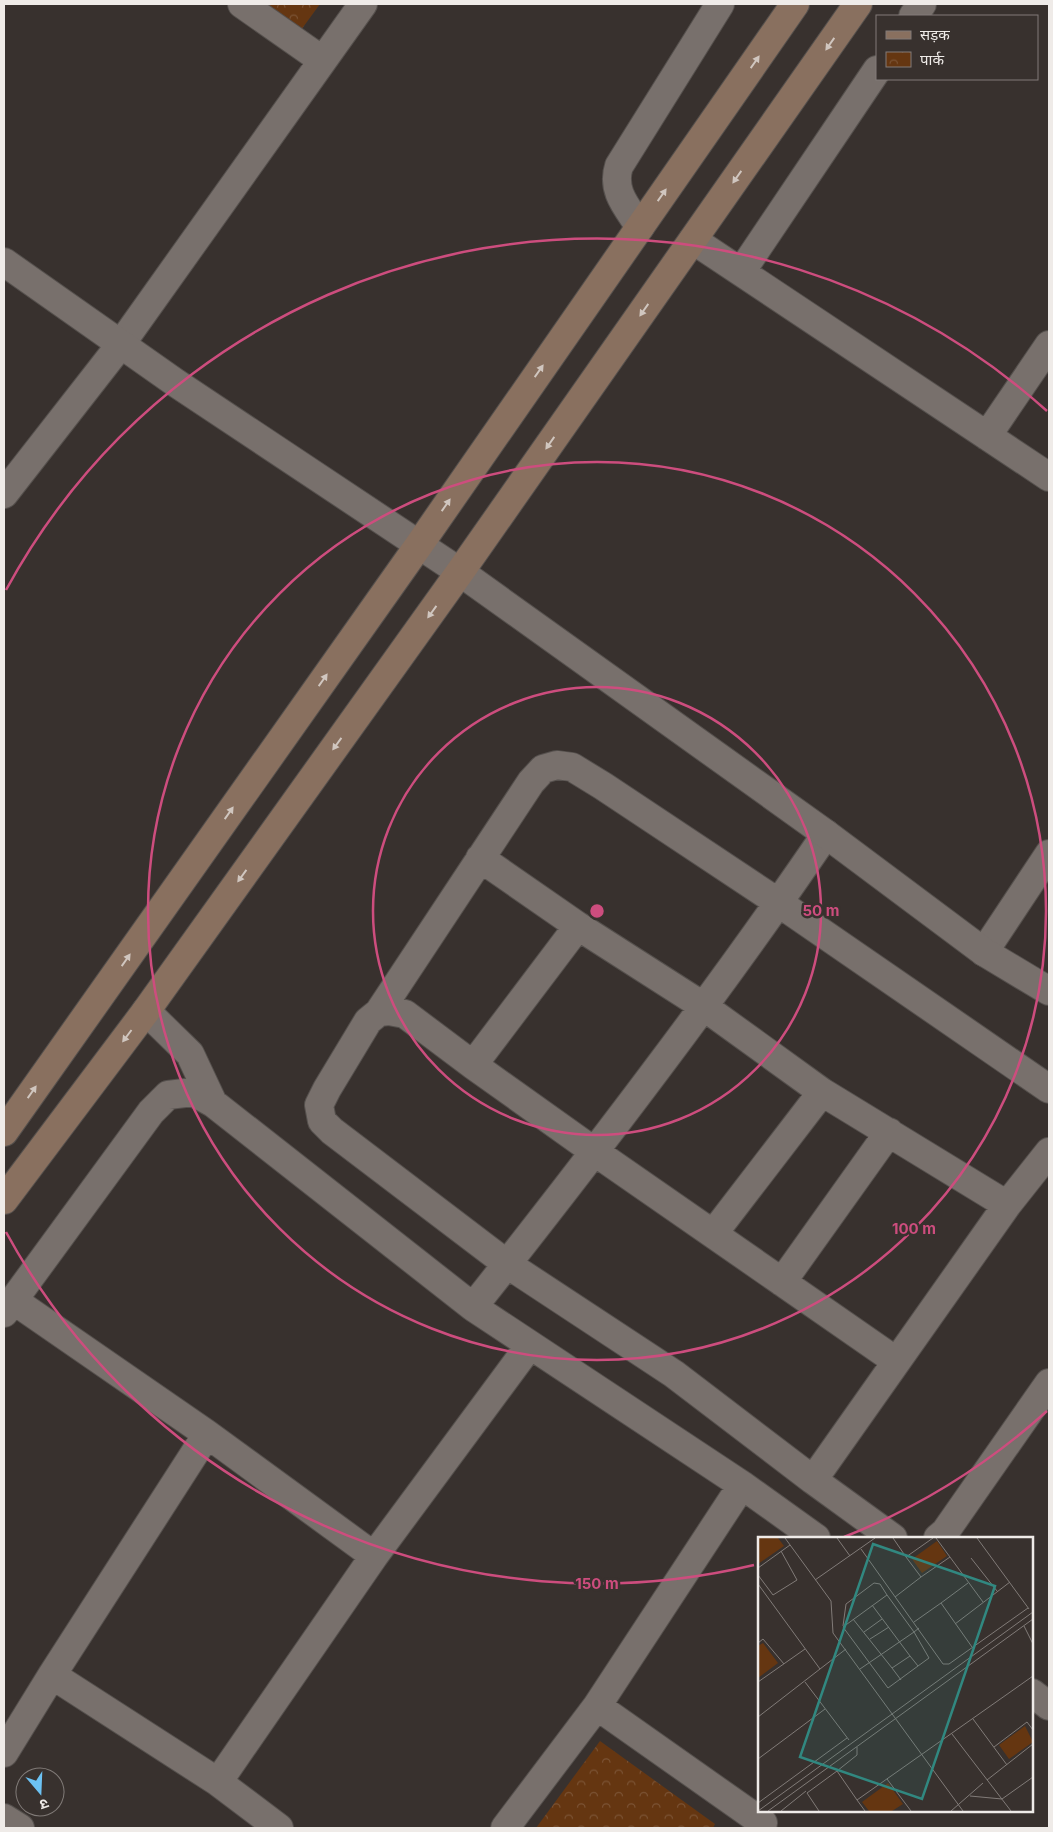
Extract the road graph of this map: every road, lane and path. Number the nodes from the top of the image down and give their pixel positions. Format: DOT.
graph roads {
  1 [pos="242,4"];
  2 [pos="363,4"];
  3 [pos="720,4"];
  4 [pos="796,4"];
  5 [pos="858,4"];
  6 [pos="922,4"];
  7 [pos="914,15"];
  8 [pos="322,60"];
  9 [pos="876,71"];
  10 [pos="640,227"];
  11 [pos="693,240"];
  12 [pos="4,262"];
  13 [pos="741,272"];
  14 [pos="121,344"];
  15 [pos="1049,345"];
  16 [pos="988,436"];
  17 [pos="1049,477"];
  18 [pos="4,494"];
  19 [pos="419,545"];
  20 [pos="460,572"];
  21 [pos="826,834"];
  22 [pos="1049,854"];
  23 [pos="480,858"];
  24 [pos="779,903"];
  25 [pos="578,926"];
  26 [pos="984,952"];
  27 [pos="1049,991"];
  28 [pos="703,1006"];
  29 [pos="146,1011"];
  30 [pos="379,1012"];
  31 [pos="473,1065"];
  32 [pos="1049,1088"];
  33 [pos="822,1092"];
  34 [pos="213,1103"];
  35 [pos="4,1132"];
  36 [pos="889,1132"];
  37 [pos="595,1152"];
  38 [pos="1049,1152"];
  39 [pos="4,1200"];
  40 [pos="1007,1205"];
  41 [pos="713,1234"];
  42 [pos="507,1264"];
  43 [pos="782,1282"];
  44 [pos="8,1307"];
  45 [pos="473,1307"];
  46 [pos="530,1345"];
  47 [pos="896,1361"];
  48 [pos="1049,1382"];
  49 [pos="207,1434"];
  50 [pos="814,1480"];
  51 [pos="742,1485"];
  52 [pos="815,1537"];
  53 [pos="892,1537"];
  54 [pos="939,1537"];
  55 [pos="374,1556"];
  56 [pos="52,1675"];
  57 [pos="1033,1694"];
  58 [pos="597,1706"];
  59 [pos="1049,1706"];
  60 [pos="4,1753"];
  61 [pos="218,1782"];
  62 [pos="4,1818"];
  63 [pos="764,1826"];
  64 [pos="20,1828"];
  65 [pos="279,1828"];
  66 [pos="505,1828"];
  1 -- 8 [label="street"];
  2 -- 8 [label="street"];
  3 -- 10 [label="street"];
  10 -- 4 [label="main road, one-way"];
  5 -- 11 [label="main road, one-way"];
  6 -- 7 [label="street"];
  8 -- 14 [label="street"];
  9 -- 13 [label="street"];
  19 -- 10 [label="main road, one-way"];
  11 -- 13 [label="street"];
  11 -- 20 [label="main road, one-way"];
  12 -- 14 [label="street"];
  13 -- 16 [label="street"];
  14 -- 18 [label="street"];
  14 -- 19 [label="street"];
  15 -- 16 [label="street"];
  16 -- 17 [label="street"];
  19 -- 20 [label="street"];
  35 -- 19 [label="main road, one-way"];
  20 -- 21 [label="street"];
  20 -- 29 [label="main road, one-way"];
  21 -- 24 [label="street"];
  21 -- 26 [label="street"];
  22 -- 26 [label="street"];
  23 -- 24 [label="street"];
  23 -- 25 [label="street"];
  23 -- 30 [label="street"];
  24 -- 28 [label="street"];
  24 -- 32 [label="street"];
  25 -- 28 [label="street"];
  25 -- 31 [label="street"];
  26 -- 27 [label="street"];
  28 -- 33 [label="street"];
  28 -- 37 [label="street"];
  29 -- 34 [label="street"];
  29 -- 39 [label="main road, one-way"];
  30 -- 31 [label="street"];
  30 -- 42 [label="street"];
  31 -- 37 [label="street"];
  33 -- 36 [label="street"];
  33 -- 41 [label="street"];
  34 -- 44 [label="street"];
  34 -- 45 [label="street"];
  36 -- 40 [label="street"];
  36 -- 43 [label="street"];
  37 -- 41 [label="street"];
  37 -- 42 [label="street"];
  38 -- 40 [label="street"];
  40 -- 47 [label="street"];
  41 -- 43 [label="street"];
  42 -- 45 [label="street"];
  42 -- 50 [label="street"];
  43 -- 47 [label="street"];
  44 -- 49 [label="street"];
  45 -- 46 [label="street"];
  46 -- 51 [label="street"];
  46 -- 55 [label="street"];
  47 -- 50 [label="street"];
  48 -- 54 [label="street"];
  49 -- 55 [label="street"];
  49 -- 56 [label="street"];
  50 -- 53 [label="street"];
  51 -- 52 [label="street"];
  51 -- 58 [label="street"];
  55 -- 61 [label="street"];
  56 -- 60 [label="street"];
  56 -- 61 [label="street"];
  57 -- 59 [label="street"];
  58 -- 63 [label="street"];
  58 -- 66 [label="street"];
  61 -- 65 [label="street"];
  62 -- 64 [label="street"];
}
